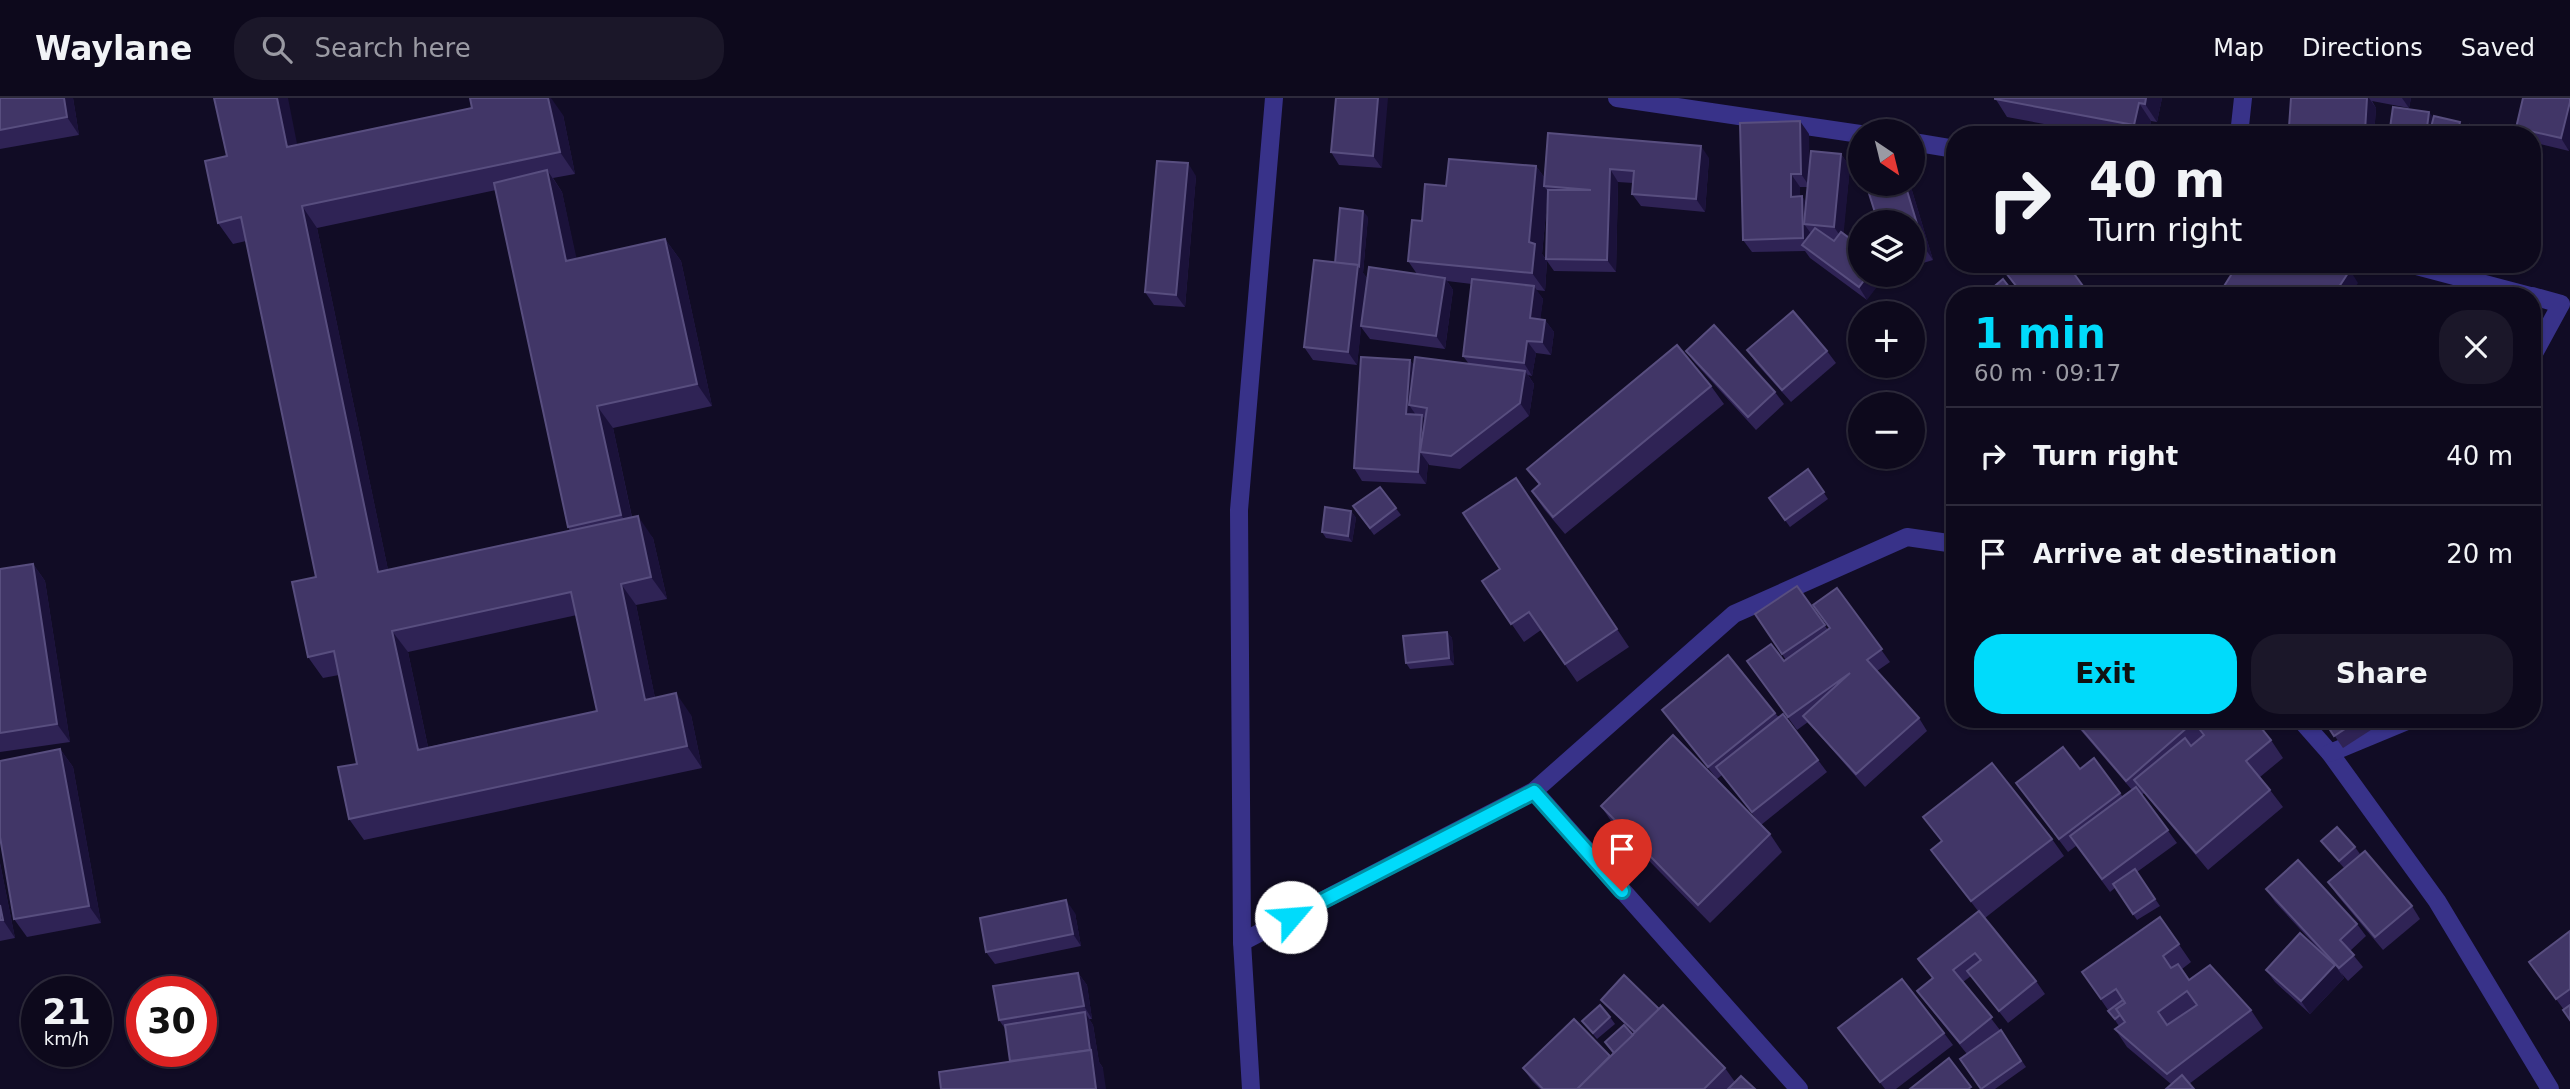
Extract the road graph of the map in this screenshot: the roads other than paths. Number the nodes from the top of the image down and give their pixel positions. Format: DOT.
graph roads {
  1 [pos="1274,98"];
  2 [pos="1617,98"];
  3 [pos="2243,98"];
  4 [pos="2240,126"];
  5 [pos="1848,132"];
  6 [pos="1925,144"];
  7 [pos="1946,148"];
  8 [pos="2443,273"];
  9 [pos="2497,287"];
  10 [pos="2541,299"];
  11 [pos="2541,340"];
  12 [pos="1946,543"];
  13 [pos="2308,728"];
  14 [pos="2390,728"];
  15 [pos="2330,753"];
  16 [pos="1534,792"];
  17 [pos="1242,942"];
  18 [pos="1251,1089"];
  19 [pos="1799,1089"];
  20 [pos="2550,1089"];
  1 -- 17 [label="street"];
  2 -- 5 [label="street"];
  3 -- 4 [label="street"];
  6 -- 7 [label="street"];
  8 -- 9 [label="street"];
  10 -- 11 [label="street"];
  12 -- 16 [label="street"];
  13 -- 15 [label="street"];
  14 -- 15 [label="street"];
  15 -- 20 [label="street"];
  16 -- 17 [label="street"];
  16 -- 19 [label="street"];
  17 -- 18 [label="street"];
}
